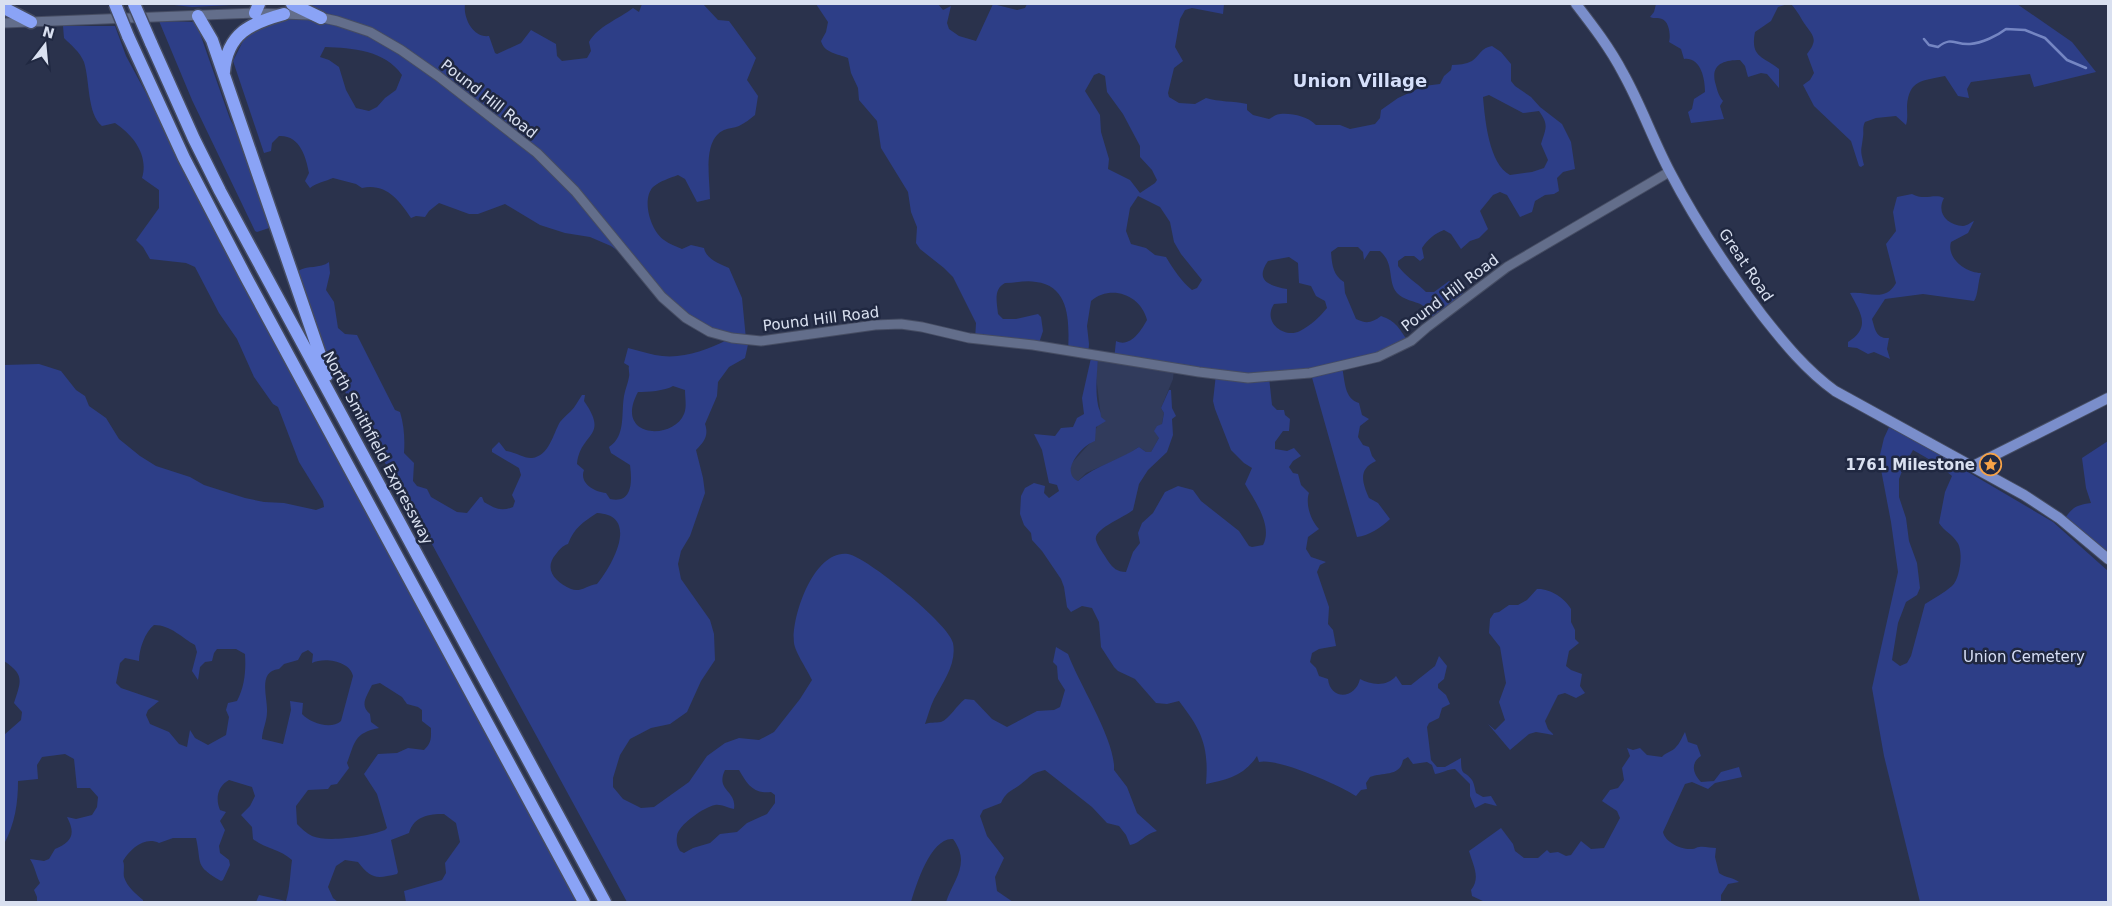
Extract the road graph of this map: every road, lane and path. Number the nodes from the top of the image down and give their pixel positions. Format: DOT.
graph roads {
  1 [pos="115,4"];
  2 [pos="134,4"];
  3 [pos="1576,4"];
  4 [pos="4,8"];
  5 [pos="257,8"];
  6 [pos="288,9"];
  7 [pos="198,16"];
  8 [pos="321,18"];
  9 [pos="31,22"];
  10 [pos="4,23"];
  11 [pos="224,77"];
  12 [pos="1670,172"];
  13 [pos="2108,398"];
  14 [pos="335,400"];
  15 [pos="1973,466"];
  16 [pos="2108,559"];
  17 [pos="584,902"];
  18 [pos="605,902"];
  1 -- 17 [label="highway, bridge"];
  2 -- 14 [label="highway, North Smithfield Expressway, bridge"];
  3 -- 12 [label="main road, Great Road"];
  4 -- 9 [label="highway"];
  5 -- 6 [label="street"];
  5 -- 7 [label="street"];
  6 -- 8 [label="highway"];
  6 -- 11 [label="highway"];
  7 -- 9 [label="street"];
  7 -- 11 [label="highway"];
  8 -- 12 [label="street, Pound Hill Road"];
  9 -- 10 [label="street"];
  11 -- 14 [label="highway"];
  12 -- 15 [label="main road, Great Road"];
  13 -- 15 [label="main road"];
  14 -- 18 [label="highway, North Smithfield Expressway"];
  15 -- 16 [label="main road, Great Road"];
}
